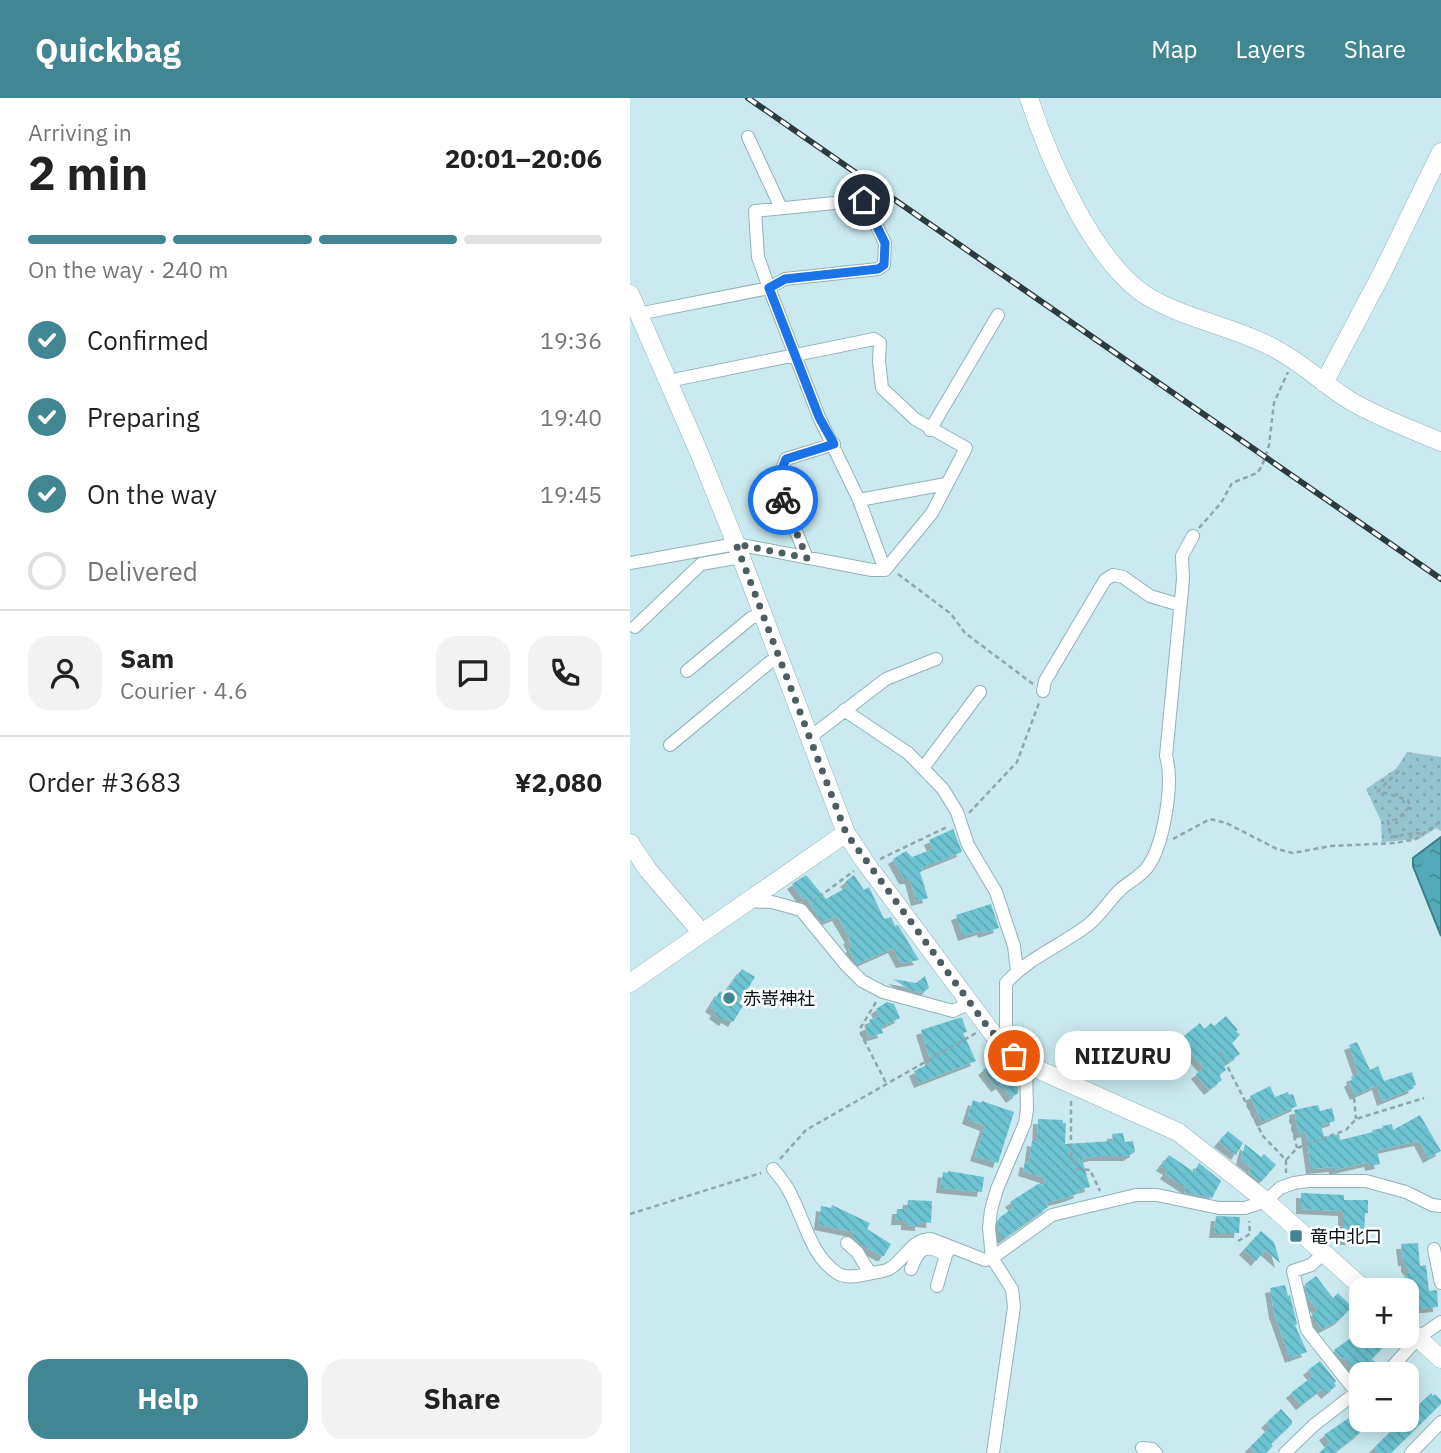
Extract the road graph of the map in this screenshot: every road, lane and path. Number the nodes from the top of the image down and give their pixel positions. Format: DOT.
graph roads {
  1 [pos="1029,98"];
  2 [pos="748,137"];
  3 [pos="1441,152"];
  4 [pos="781,208"];
  5 [pos="769,288"];
  6 [pos="630,294"];
  7 [pos="638,314"];
  8 [pos="998,315"];
  9 [pos="795,356"];
  10 [pos="1295,360"];
  11 [pos="1324,383"];
  12 [pos="669,384"];
  13 [pos="930,430"];
  14 [pos="1441,442"];
  15 [pos="834,444"];
  16 [pos="946,484"];
  17 [pos="859,499"];
  18 [pos="1193,536"];
  19 [pos="738,550"];
  20 [pos="807,558"];
  21 [pos="630,563"];
  22 [pos="886,570"];
  23 [pos="1180,605"];
  24 [pos="762,614"];
  25 [pos="635,627"];
  26 [pos="779,659"];
  27 [pos="936,659"];
  28 [pos="687,671"];
  29 [pos="1042,691"];
  30 [pos="981,692"];
  31 [pos="844,710"];
  32 [pos="809,738"];
  33 [pos="670,745"];
  34 [pos="923,768"];
  35 [pos="1399,771"];
  36 [pos="1441,821"];
  37 [pos="960,822"];
  38 [pos="846,833"];
  39 [pos="1423,834"];
  40 [pos="630,843"];
  41 [pos="1158,846"];
  42 [pos="867,864"];
  43 [pos="747,901"];
  44 [pos="801,910"];
  45 [pos="702,933"];
  46 [pos="1017,971"];
  47 [pos="630,982"];
  48 [pos="883,992"];
  49 [pos="970,1003"];
  50 [pos="987,1026"];
  51 [pos="1006,1048"];
  52 [pos="1220,1052"];
  53 [pos="1026,1064"];
  54 [pos="886,1083"];
  55 [pos="1071,1084"];
  56 [pos="1354,1098"];
  57 [pos="1424,1098"];
  58 [pos="1290,1119"];
  59 [pos="1356,1119"];
  60 [pos="1297,1148"];
  61 [pos="1286,1160"];
  62 [pos="773,1169"];
  63 [pos="1286,1175"];
  64 [pos="1266,1201"];
  65 [pos="1107,1203"];
  66 [pos="1441,1206"];
  67 [pos="1245,1208"];
  68 [pos="630,1214"];
  69 [pos="1238,1241"];
  70 [pos="847,1243"];
  71 [pos="1434,1249"];
  72 [pos="948,1251"];
  73 [pos="1324,1253"];
  74 [pos="992,1258"];
  75 [pos="911,1269"];
  76 [pos="870,1273"];
  77 [pos="1352,1278"];
  78 [pos="1441,1283"];
  79 [pos="937,1286"];
  80 [pos="1441,1322"];
  81 [pos="1419,1331"];
  82 [pos="1419,1339"];
  83 [pos="1441,1359"];
  84 [pos="1349,1378"];
  85 [pos="1349,1398"];
  86 [pos="1441,1422"];
  87 [pos="1142,1448"];
  88 [pos="993,1453"];
  89 [pos="1156,1453"];
  90 [pos="1285,1453"];
  91 [pos="1411,1453"];
  1 -- 10 [label="street"];
  2 -- 4 [label="street"];
  3 -- 11 [label="street"];
  4 -- 5 [label="street"];
  4 -- 5 [label="street"];
  5 -- 7 [label="street"];
  5 -- 9 [label="street"];
  6 -- 7 [label="street"];
  7 -- 12 [label="street"];
  8 -- 13 [label="street"];
  9 -- 12 [label="street"];
  9 -- 13 [label="street"];
  9 -- 15 [label="street"];
  10 -- 11 [label="street"];
  10 -- 18 [label="path"];
  11 -- 14 [label="street"];
  12 -- 19 [label="street"];
  13 -- 16 [label="street"];
  15 -- 17 [label="street"];
  15 -- 20 [label="street"];
  16 -- 17 [label="street"];
  16 -- 22 [label="street"];
  17 -- 22 [label="street"];
  18 -- 23 [label="street"];
  19 -- 20 [label="street"];
  19 -- 21 [label="street"];
  19 -- 24 [label="street"];
  19 -- 25 [label="street"];
  20 -- 22 [label="street"];
  22 -- 29 [label="path"];
  23 -- 29 [label="street"];
  23 -- 41 [label="street"];
  24 -- 26 [label="street"];
  24 -- 28 [label="street"];
  26 -- 32 [label="street"];
  26 -- 33 [label="street"];
  27 -- 31 [label="street"];
  29 -- 37 [label="path"];
  30 -- 34 [label="street"];
  31 -- 32 [label="street"];
  31 -- 34 [label="street"];
  32 -- 38 [label="street"];
  34 -- 37 [label="street"];
  35 -- 39 [label="path"];
  36 -- 39 [label="path"];
  37 -- 42 [label="path"];
  37 -- 46 [label="street"];
  38 -- 42 [label="street"];
  38 -- 43 [label="street"];
  39 -- 41 [label="path"];
  40 -- 45 [label="street"];
  41 -- 46 [label="street"];
  42 -- 44 [label="path"];
  42 -- 49 [label="street"];
  43 -- 44 [label="street"];
  43 -- 45 [label="street"];
  44 -- 48 [label="street"];
  45 -- 47 [label="street"];
  46 -- 51 [label="street"];
  48 -- 49 [label="street"];
  48 -- 54 [label="path"];
  49 -- 50 [label="street"];
  50 -- 51 [label="street"];
  50 -- 54 [label="path"];
  51 -- 53 [label="street"];
  52 -- 61 [label="path"];
  53 -- 55 [label="street"];
  53 -- 74 [label="street"];
  54 -- 62 [label="path"];
  55 -- 64 [label="street"];
  55 -- 65 [label="path"];
  56 -- 59 [label="path"];
  57 -- 59 [label="path"];
  58 -- 60 [label="path"];
  59 -- 60 [label="path"];
  60 -- 61 [label="path"];
  61 -- 63 [label="path"];
  62 -- 68 [label="path"];
  62 -- 76 [label="street"];
  64 -- 66 [label="street"];
  64 -- 67 [label="street"];
  64 -- 73 [label="street"];
  65 -- 67 [label="street"];
  65 -- 74 [label="street"];
  67 -- 69 [label="path"];
  70 -- 76 [label="street"];
  71 -- 78 [label="street"];
  72 -- 74 [label="street"];
  72 -- 75 [label="street"];
  72 -- 76 [label="street"];
  72 -- 79 [label="street"];
  73 -- 77 [label="street"];
  73 -- 84 [label="street"];
  74 -- 88 [label="street"];
  80 -- 81 [label="street"];
  82 -- 83 [label="street"];
  85 -- 90 [label="street"];
  86 -- 91 [label="street"];
  87 -- 89 [label="street"];
}
